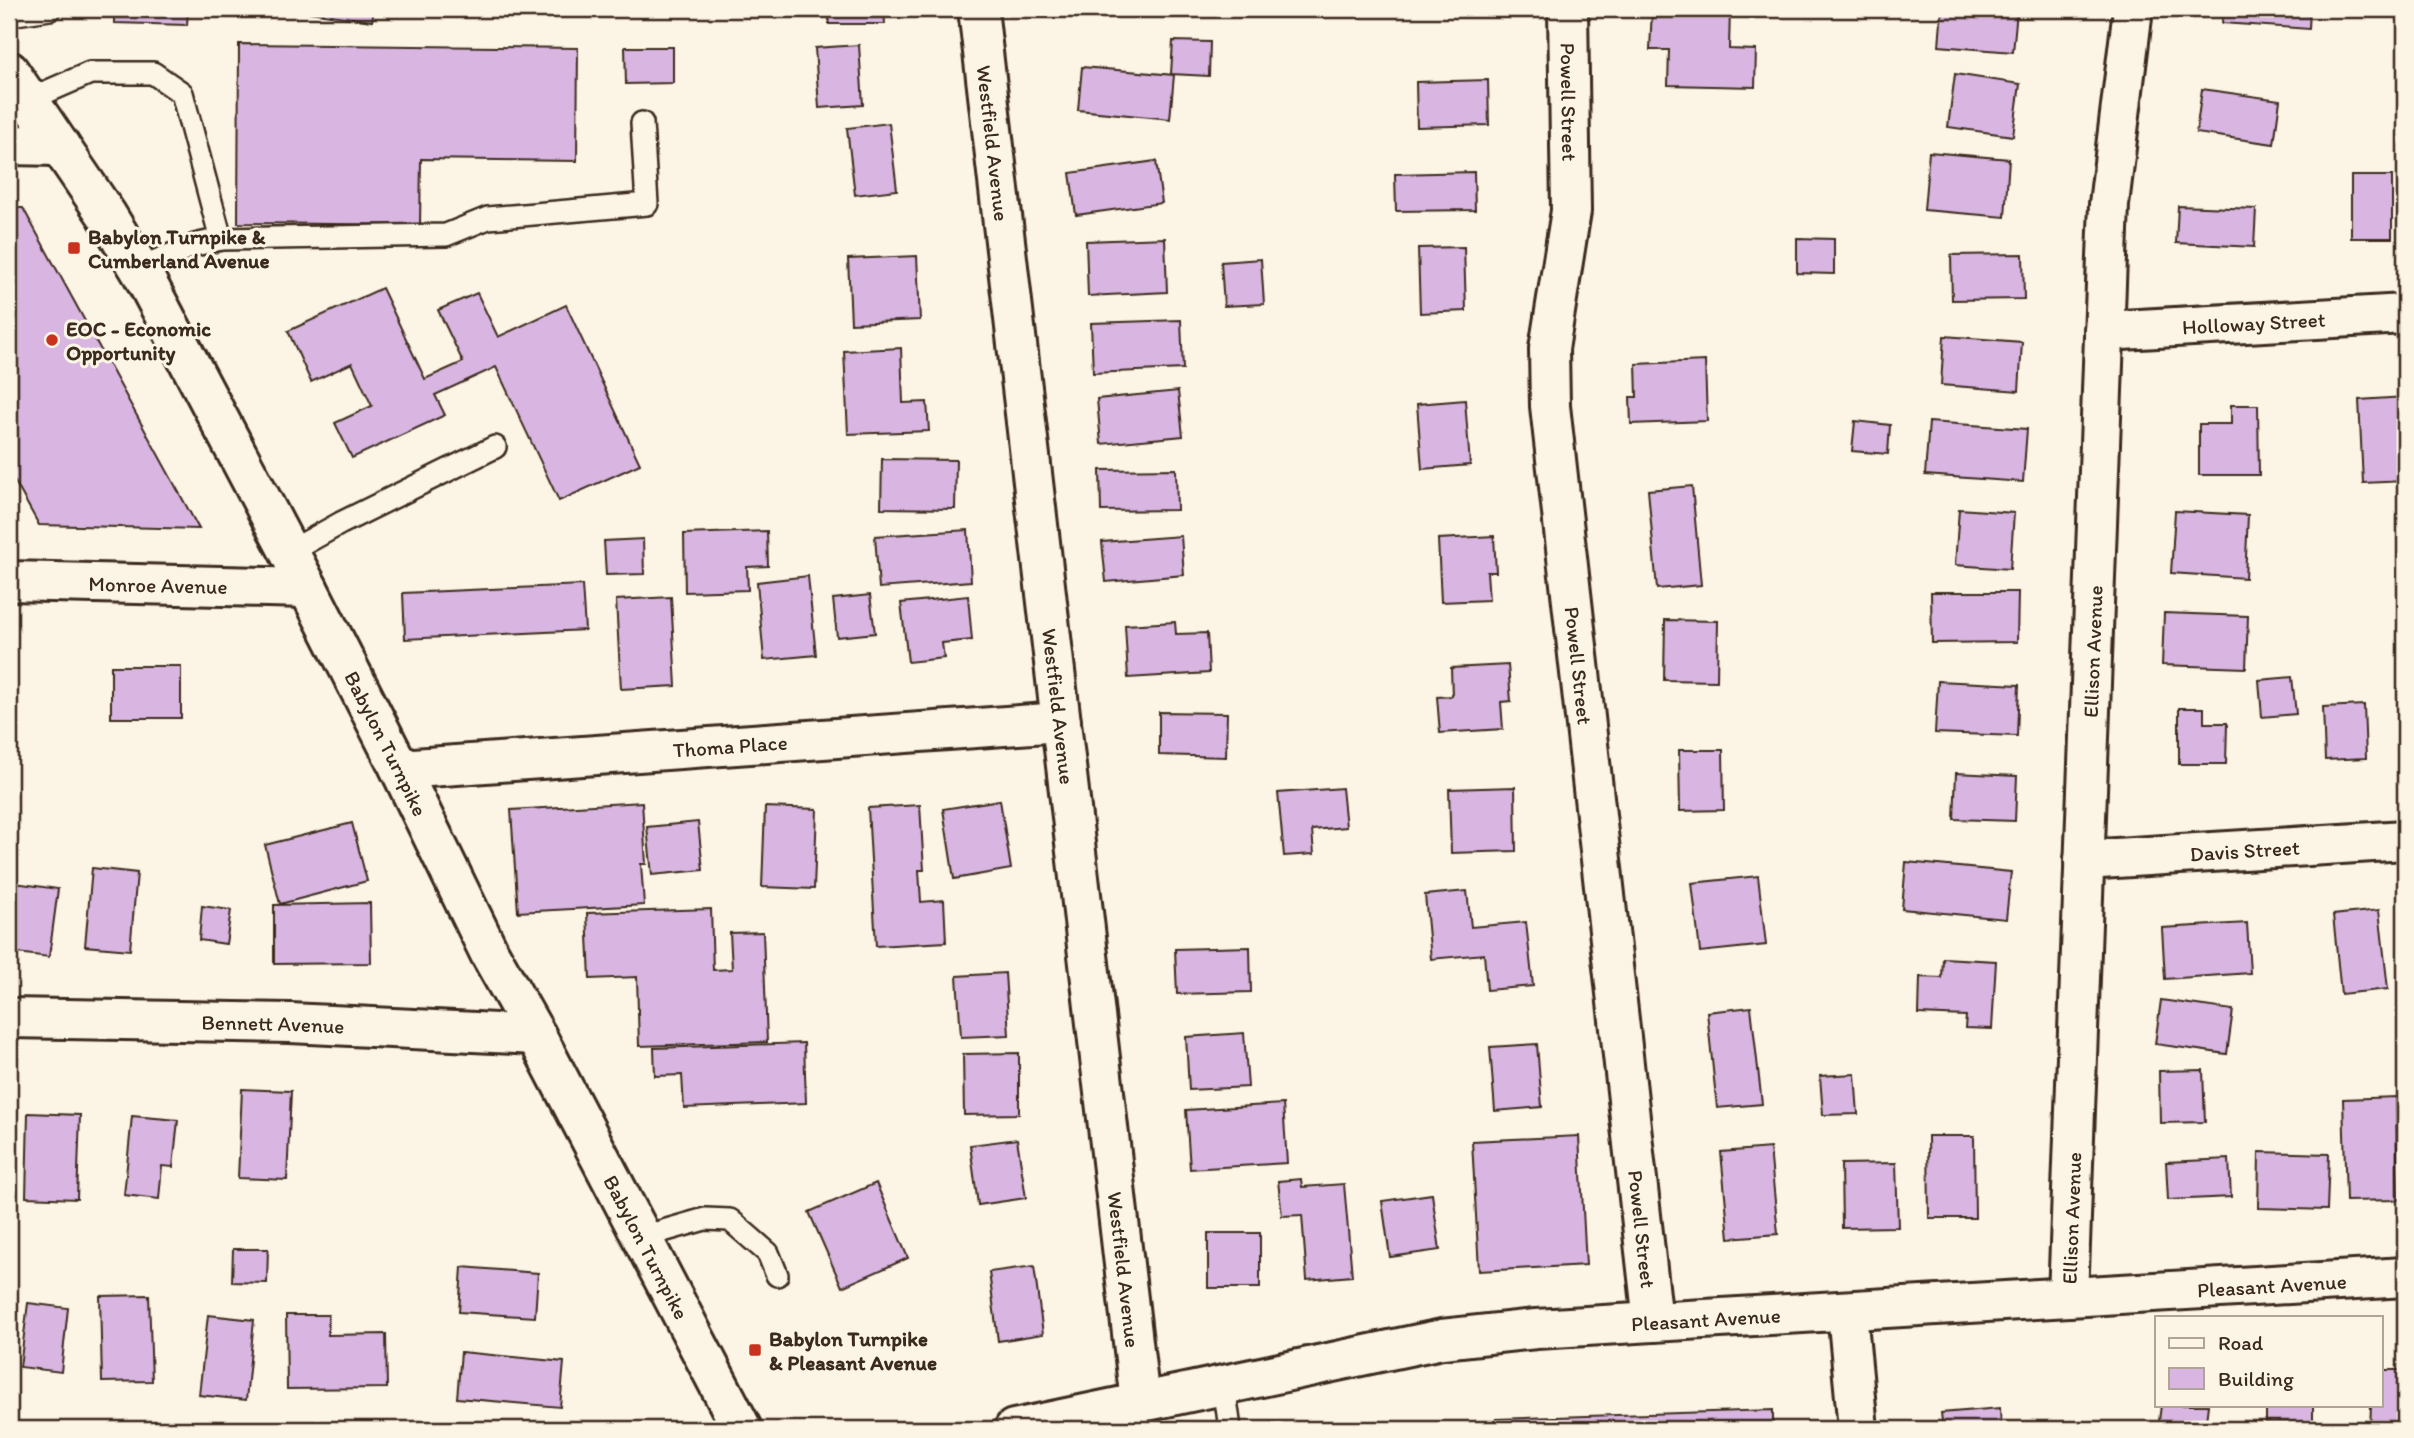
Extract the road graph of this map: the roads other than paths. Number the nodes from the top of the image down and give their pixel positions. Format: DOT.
graph roads {
  1 [pos="50,9"];
  2 [pos="978,9"];
  3 [pos="1567,9"];
  4 [pos="2133,9"];
  5 [pos="9,15"];
  6 [pos="19,86"];
  7 [pos="642,124"];
  8 [pos="9,145"];
  9 [pos="60,146"];
  10 [pos="221,239"];
  11 [pos="139,268"];
  12 [pos="2405,314"];
  13 [pos="2104,331"];
  14 [pos="495,447"];
  15 [pos="289,552"];
  16 [pos="9,581"];
  17 [pos="308,588"];
  18 [pos="1061,722"];
  19 [pos="400,769"];
  20 [pos="2405,840"];
  21 [pos="2084,860"];
  22 [pos="9,1018"];
  23 [pos="536,1035"];
  24 [pos="642,1237"];
  25 [pos="777,1275"];
  26 [pos="2405,1277"];
  27 [pos="2068,1297"];
  28 [pos="1847,1312"];
  29 [pos="1653,1322"];
  30 [pos="1224,1385"];
  31 [pos="1140,1402"];
  32 [pos="742,1429"];
  33 [pos="1014,1429"];
  34 [pos="1230,1429"];
  35 [pos="1858,1429"];
  1 -- 5 [label="lane"];
  2 -- 18 [label="street, Westfield Avenue"];
  3 -- 29 [label="street, Powell Street"];
  4 -- 13 [label="street, Ellison Avenue"];
  6 -- 9 [label="street, Babylon Turnpike"];
  6 -- 10 [label="lane"];
  7 -- 10 [label="lane"];
  8 -- 9 [label="street"];
  9 -- 11 [label="street, Babylon Turnpike"];
  10 -- 11 [label="lane"];
  11 -- 15 [label="street, Babylon Turnpike"];
  12 -- 13 [label="street, Holloway Street"];
  13 -- 21 [label="street, Ellison Avenue"];
  14 -- 15 [label="lane"];
  15 -- 17 [label="street, Babylon Turnpike"];
  16 -- 17 [label="street, Monroe Avenue"];
  17 -- 19 [label="street, Babylon Turnpike"];
  18 -- 19 [label="street, Thoma Place"];
  18 -- 31 [label="street, Westfield Avenue"];
  19 -- 23 [label="street, Babylon Turnpike"];
  20 -- 21 [label="street, Davis Street"];
  21 -- 27 [label="street, Ellison Avenue"];
  22 -- 23 [label="street, Bennett Avenue"];
  23 -- 24 [label="street, Babylon Turnpike"];
  24 -- 25 [label="lane"];
  24 -- 32 [label="street, Babylon Turnpike"];
  26 -- 27 [label="street, Pleasant Avenue"];
  27 -- 28 [label="street, Pleasant Avenue"];
  28 -- 29 [label="street, Pleasant Avenue"];
  28 -- 35 [label="street"];
  29 -- 30 [label="street, Pleasant Avenue"];
  30 -- 31 [label="street, Pleasant Avenue"];
  30 -- 34 [label="lane"];
  31 -- 33 [label="street, Pleasant Avenue"];
}
